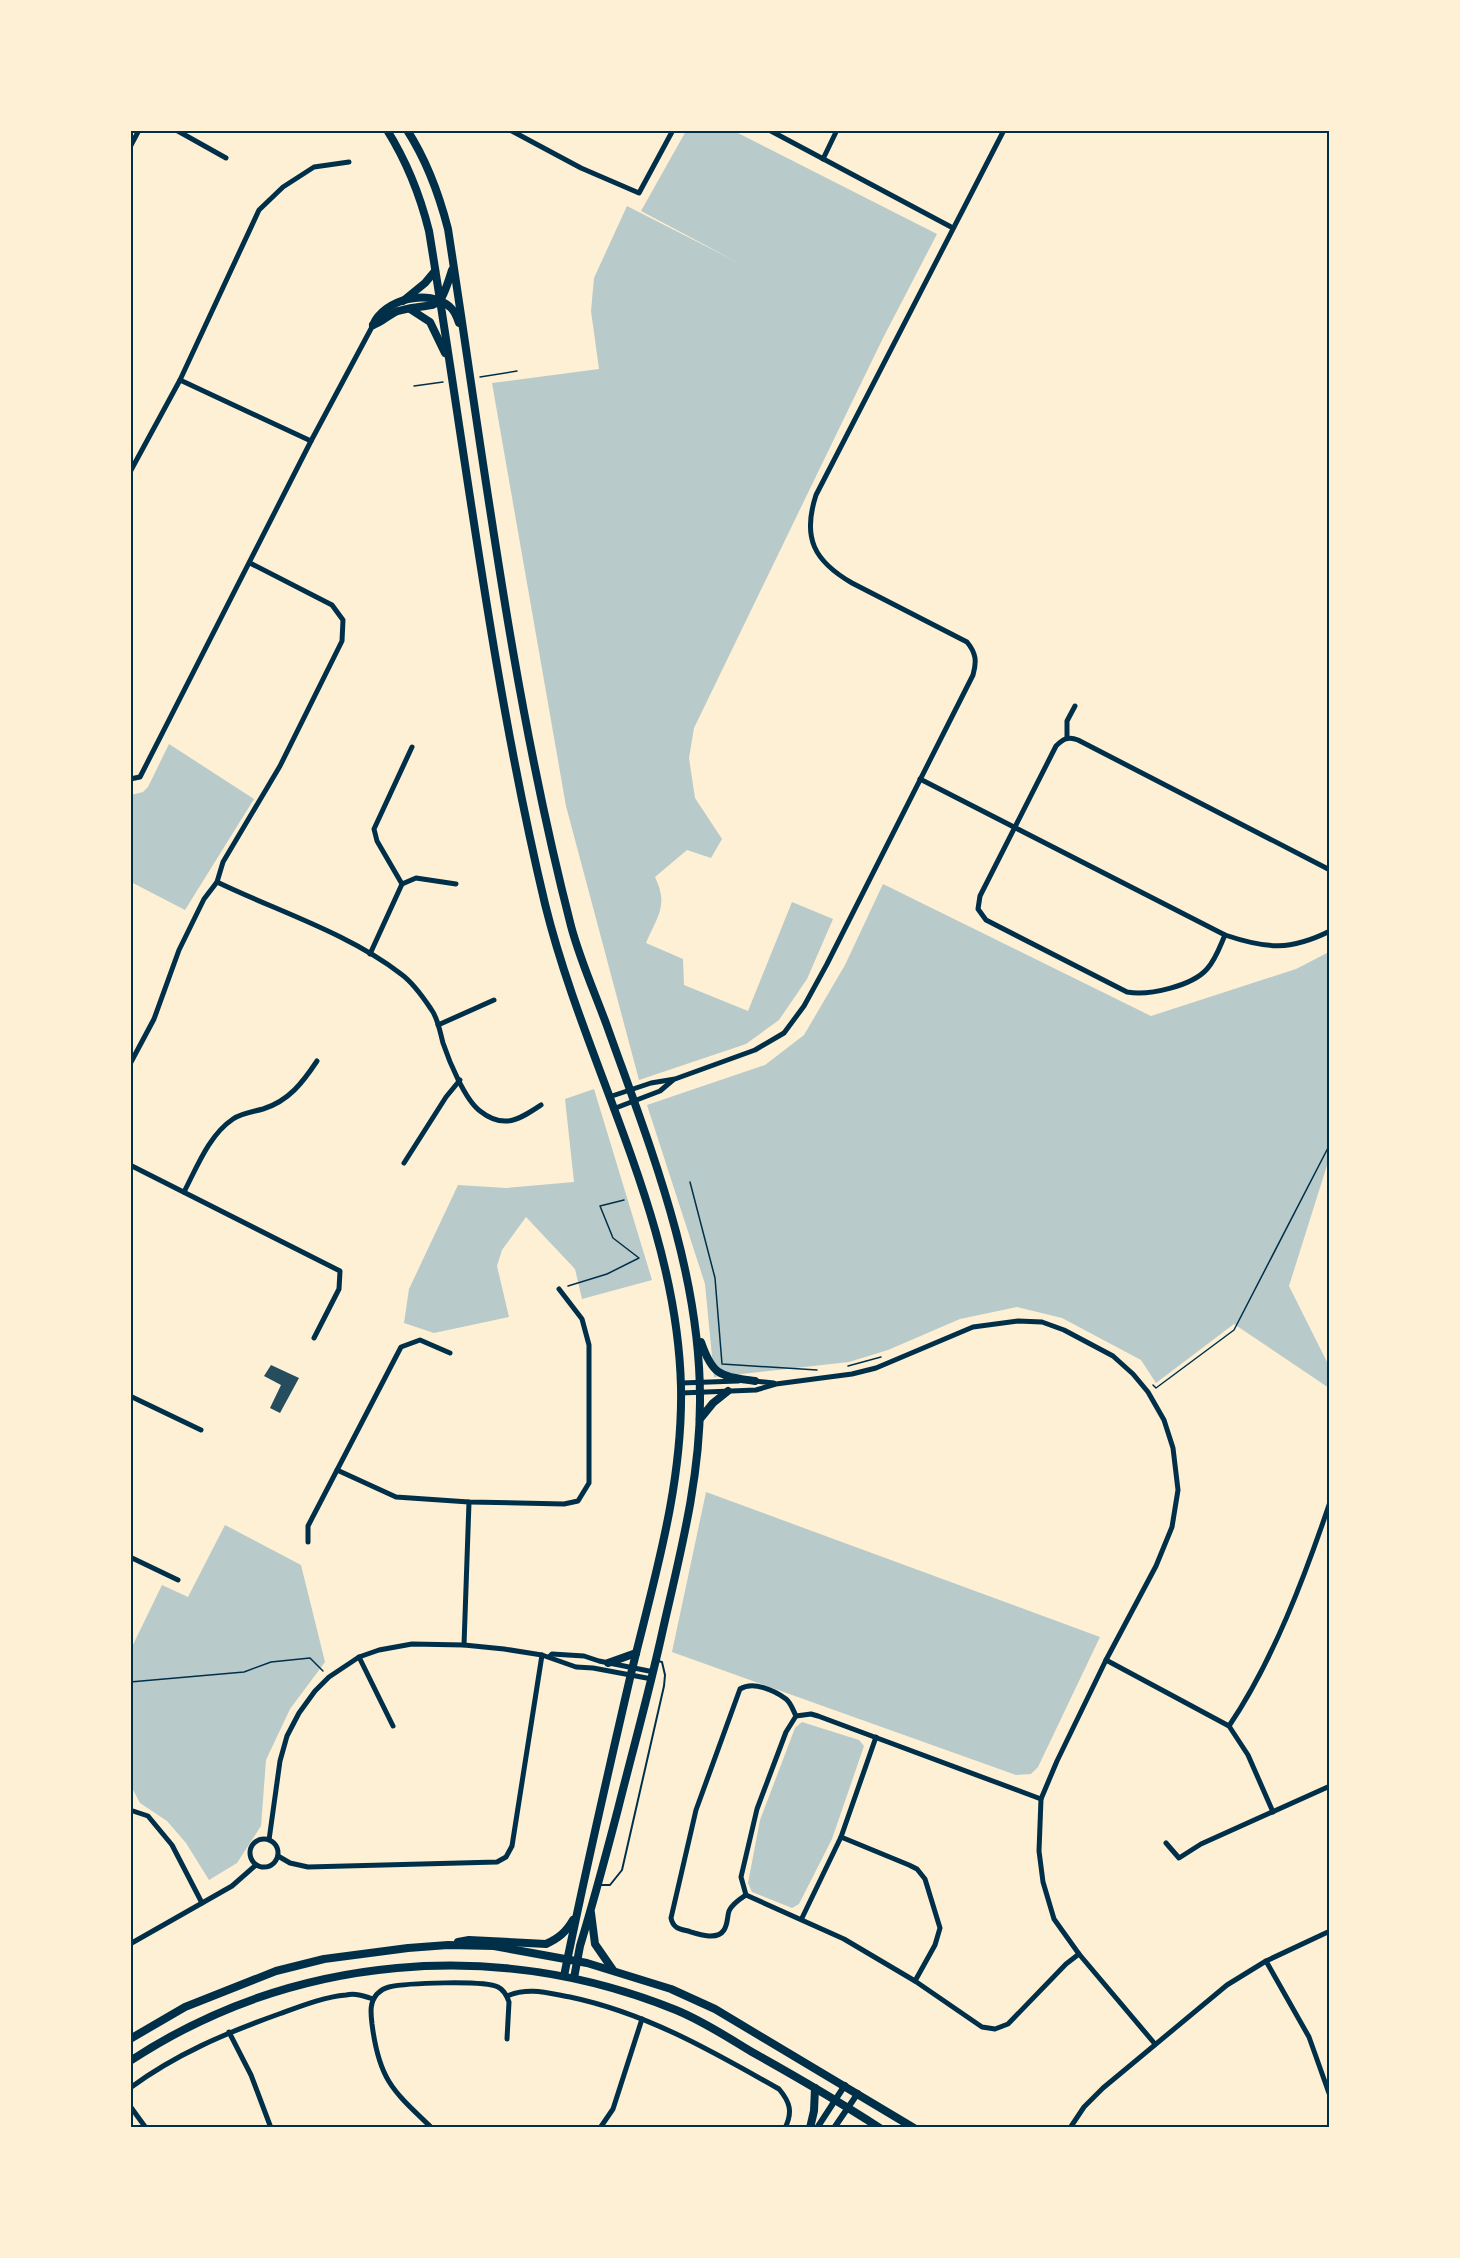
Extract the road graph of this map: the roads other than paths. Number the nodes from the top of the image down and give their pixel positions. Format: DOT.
graph roads {
  1 [pos="139,130"];
  2 [pos="176,130"];
  3 [pos="387,130"];
  4 [pos="407,130"];
  5 [pos="510,130"];
  6 [pos="673,130"];
  7 [pos="769,130"];
  8 [pos="837,130"];
  9 [pos="1004,130"];
  10 [pos="183,132"];
  11 [pos="130,147"];
  12 [pos="226,158"];
  13 [pos="823,159"];
  14 [pos="349,162"];
  15 [pos="953,228"];
  16 [pos="454,266"];
  17 [pos="435,271"];
  18 [pos="402,302"];
  19 [pos="440,302"];
  20 [pos="410,309"];
  21 [pos="374,325"];
  22 [pos="464,335"];
  23 [pos="450,362"];
  24 [pos="180,380"];
  25 [pos="311,441"];
  26 [pos="130,472"];
  27 [pos="250,563"];
  28 [pos="1075,706"];
  29 [pos="1067,738"];
  30 [pos="412,747"];
  31 [pos="130,779"];
  32 [pos="920,779"];
  33 [pos="1015,828"];
  34 [pos="1329,870"];
  35 [pos="217,882"];
  36 [pos="402,884"];
  37 [pos="456,884"];
  38 [pos="1329,931"];
  39 [pos="1225,935"];
  40 [pos="370,954"];
  41 [pos="494,1000"];
  42 [pos="438,1025"];
  43 [pos="317,1061"];
  44 [pos="130,1064"];
  45 [pos="675,1079"];
  46 [pos="460,1080"];
  47 [pos="630,1091"];
  48 [pos="609,1097"];
  49 [pos="633,1102"];
  50 [pos="541,1105"];
  51 [pos="613,1109"];
  52 [pos="404,1163"];
  53 [pos="130,1165"];
  54 [pos="184,1192"];
  55 [pos="559,1289"];
  56 [pos="697,1332"];
  57 [pos="314,1338"];
  58 [pos="450,1353"];
  59 [pos="755,1381"];
  60 [pos="681,1383"];
  61 [pos="699,1383"];
  62 [pos="776,1384"];
  63 [pos="728,1391"];
  64 [pos="700,1392"];
  65 [pos="681,1393"];
  66 [pos="130,1396"];
  67 [pos="700,1419"];
  68 [pos="201,1430"];
  69 [pos="337,1470"];
  70 [pos="469,1502"];
  71 [pos="1329,1502"];
  72 [pos="308,1542"];
  73 [pos="130,1557"];
  74 [pos="178,1581"];
  75 [pos="464,1645"];
  76 [pos="636,1653"];
  77 [pos="543,1655"];
  78 [pos="550,1656"];
  79 [pos="359,1658"];
  80 [pos="1106,1660"];
  81 [pos="656,1661"];
  82 [pos="608,1663"];
  83 [pos="632,1671"];
  84 [pos="653,1675"];
  85 [pos="796,1716"];
  86 [pos="393,1726"];
  87 [pos="1229,1726"];
  88 [pos="876,1737"];
  89 [pos="1329,1786"];
  90 [pos="1041,1799"];
  91 [pos="130,1810"];
  92 [pos="1273,1812"];
  93 [pos="841,1837"];
  94 [pos="269,1840"];
  95 [pos="1166,1844"];
  96 [pos="278,1856"];
  97 [pos="256,1865"];
  98 [pos="597,1885"];
  99 [pos="746,1894"];
  100 [pos="202,1903"];
  101 [pos="578,1910"];
  102 [pos="591,1912"];
  103 [pos="802,1918"];
  104 [pos="1329,1930"];
  105 [pos="130,1944"];
  106 [pos="448,1945"];
  107 [pos="1079,1954"];
  108 [pos="567,1958"];
  109 [pos="577,1961"];
  110 [pos="1266,1961"];
  111 [pos="613,1970"];
  112 [pos="564,1976"];
  113 [pos="574,1978"];
  114 [pos="915,1981"];
  115 [pos="507,1996"];
  116 [pos="373,1999"];
  117 [pos="642,2019"];
  118 [pos="229,2032"];
  119 [pos="130,2039"];
  120 [pos="507,2039"];
  121 [pos="1155,2044"];
  122 [pos="130,2061"];
  123 [pos="1329,2068"];
  124 [pos="1322,2071"];
  125 [pos="845,2085"];
  126 [pos="130,2088"];
  127 [pos="815,2088"];
  128 [pos="858,2093"];
  129 [pos="1329,2096"];
  130 [pos="836,2099"];
  131 [pos="130,2106"];
  132 [pos="848,2107"];
  133 [pos="146,2127"];
  134 [pos="271,2127"];
  135 [pos="432,2127"];
  136 [pos="600,2127"];
  137 [pos="785,2127"];
  138 [pos="810,2127"];
  139 [pos="817,2127"];
  140 [pos="834,2127"];
  141 [pos="880,2127"];
  142 [pos="914,2127"];
  143 [pos="1070,2127"];
  1 -- 11 [label="street"];
  2 -- 10 [label="street"];
  3 -- 17 [label="main road"];
  4 -- 16 [label="main road"];
  5 -- 6 [label="street"];
  7 -- 13 [label="street"];
  8 -- 13 [label="street"];
  9 -- 15 [label="street"];
  10 -- 12 [label="street"];
  13 -- 15 [label="street"];
  14 -- 24 [label="street"];
  15 -- 32 [label="street"];
  16 -- 19 [label="main road"];
  16 -- 22 [label="main road"];
  17 -- 18 [label="main road"];
  17 -- 19 [label="main road"];
  18 -- 19 [label="main road"];
  18 -- 21 [label="main road"];
  19 -- 20 [label="main road"];
  19 -- 22 [label="main road"];
  19 -- 23 [label="main road"];
  20 -- 21 [label="main road"];
  20 -- 23 [label="main road"];
  21 -- 25 [label="street"];
  22 -- 47 [label="main road"];
  23 -- 48 [label="main road"];
  24 -- 25 [label="street"];
  24 -- 26 [label="street"];
  25 -- 27 [label="street"];
  27 -- 31 [label="street"];
  27 -- 35 [label="street"];
  28 -- 29 [label="street"];
  29 -- 33 [label="street"];
  29 -- 34 [label="street"];
  30 -- 36 [label="street"];
  32 -- 33 [label="street"];
  32 -- 45 [label="street"];
  33 -- 39 [label="street"];
  33 -- 39 [label="street"];
  35 -- 40 [label="street"];
  35 -- 44 [label="street"];
  36 -- 37 [label="street"];
  36 -- 40 [label="street"];
  38 -- 39 [label="street"];
  40 -- 42 [label="street"];
  41 -- 42 [label="street"];
  42 -- 46 [label="street"];
  43 -- 54 [label="street"];
  45 -- 47 [label="street"];
  45 -- 49 [label="street"];
  46 -- 50 [label="street"];
  46 -- 52 [label="street"];
  47 -- 48 [label="street"];
  47 -- 49 [label="main road"];
  48 -- 51 [label="main road"];
  49 -- 51 [label="street"];
  49 -- 56 [label="main road"];
  51 -- 60 [label="main road"];
  53 -- 54 [label="street"];
  54 -- 57 [label="street"];
  55 -- 70 [label="street"];
  56 -- 59 [label="main road"];
  56 -- 61 [label="main road"];
  58 -- 69 [label="street"];
  59 -- 61 [label="street"];
  59 -- 62 [label="street"];
  60 -- 61 [label="street"];
  60 -- 65 [label="main road"];
  61 -- 64 [label="main road"];
  62 -- 63 [label="street"];
  62 -- 80 [label="street"];
  63 -- 64 [label="street"];
  63 -- 67 [label="main road"];
  64 -- 65 [label="street"];
  64 -- 67 [label="main road"];
  65 -- 76 [label="main road"];
  66 -- 68 [label="street"];
  67 -- 81 [label="main road"];
  69 -- 70 [label="street"];
  69 -- 72 [label="street"];
  70 -- 75 [label="street"];
  71 -- 87 [label="street"];
  73 -- 74 [label="street"];
  75 -- 77 [label="street"];
  75 -- 79 [label="street"];
  76 -- 82 [label="main road"];
  76 -- 83 [label="main road"];
  77 -- 78 [label="street"];
  77 -- 96 [label="street"];
  78 -- 82 [label="street"];
  78 -- 83 [label="street"];
  79 -- 86 [label="street"];
  79 -- 94 [label="street"];
  80 -- 87 [label="street"];
  80 -- 90 [label="street"];
  81 -- 84 [label="main road"];
  81 -- 98 [label="lane"];
  82 -- 83 [label="street"];
  83 -- 84 [label="street"];
  83 -- 101 [label="main road"];
  84 -- 98 [label="main road"];
  85 -- 88 [label="street"];
  85 -- 99 [label="street"];
  85 -- 99 [label="street"];
  87 -- 92 [label="street"];
  88 -- 90 [label="street"];
  88 -- 93 [label="street"];
  89 -- 92 [label="street"];
  90 -- 107 [label="street"];
  91 -- 100 [label="street"];
  92 -- 95 [label="street"];
  93 -- 103 [label="street"];
  93 -- 114 [label="street"];
  94 -- 96 [label="street"];
  94 -- 97 [label="street"];
  96 -- 97 [label="street"];
  97 -- 100 [label="street"];
  98 -- 102 [label="main road"];
  99 -- 103 [label="street"];
  100 -- 105 [label="street"];
  101 -- 106 [label="main road"];
  101 -- 108 [label="main road"];
  102 -- 109 [label="main road"];
  102 -- 111 [label="main road"];
  103 -- 114 [label="street"];
  104 -- 110 [label="street"];
  106 -- 108 [label="main road"];
  106 -- 119 [label="main road"];
  107 -- 114 [label="street"];
  107 -- 121 [label="street"];
  108 -- 109 [label="main road"];
  108 -- 112 [label="main road"];
  109 -- 111 [label="main road"];
  109 -- 113 [label="main road"];
  110 -- 121 [label="street"];
  110 -- 124 [label="street"];
  111 -- 125 [label="main road"];
  112 -- 113 [label="main road"];
  112 -- 122 [label="main road"];
  113 -- 127 [label="main road"];
  115 -- 116 [label="street"];
  115 -- 117 [label="street"];
  115 -- 120 [label="street"];
  116 -- 118 [label="street"];
  116 -- 135 [label="street"];
  117 -- 136 [label="street"];
  117 -- 137 [label="street"];
  118 -- 126 [label="street"];
  118 -- 134 [label="street"];
  121 -- 143 [label="street"];
  123 -- 124 [label="street"];
  124 -- 129 [label="street"];
  125 -- 128 [label="main road"];
  125 -- 130 [label="street"];
  127 -- 130 [label="main road"];
  127 -- 138 [label="main road"];
  128 -- 132 [label="street"];
  128 -- 142 [label="main road"];
  130 -- 132 [label="main road"];
  130 -- 139 [label="street"];
  131 -- 133 [label="street"];
  132 -- 140 [label="street"];
  132 -- 141 [label="main road"];
}
